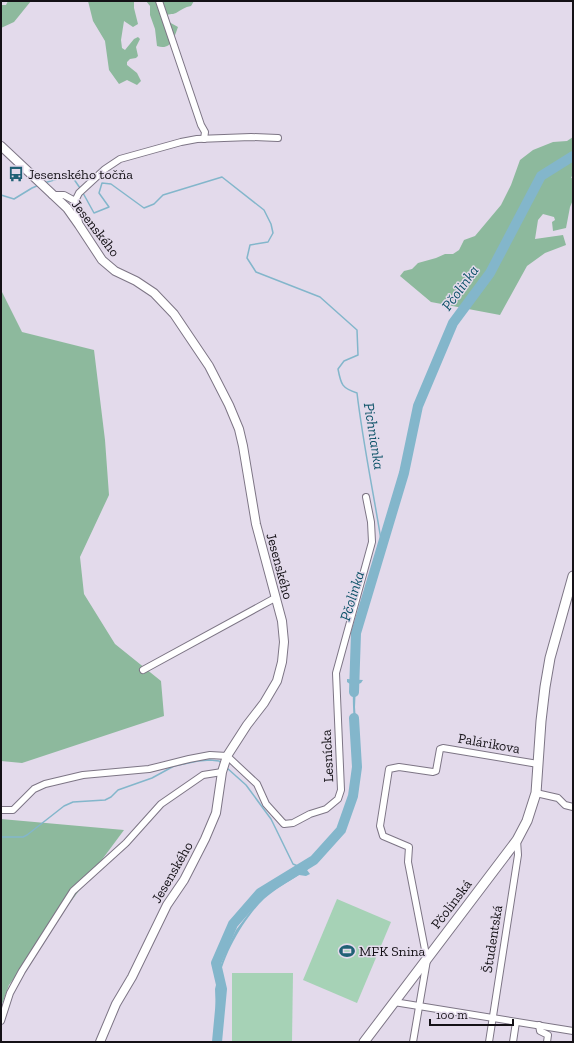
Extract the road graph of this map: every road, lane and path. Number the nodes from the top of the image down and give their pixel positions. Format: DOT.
graph roads {
  1 [pos="159,1"];
  2 [pos="278,138"];
  3 [pos="204,139"];
  4 [pos="1,146"];
  5 [pos="52,195"];
  6 [pos="75,201"];
  7 [pos="79,225"];
  8 [pos="366,497"];
  9 [pos="573,576"];
  10 [pos="275,598"];
  11 [pos="143,670"];
  12 [pos="227,756"];
  13 [pos="538,764"];
  14 [pos="222,772"];
  15 [pos="536,793"];
  16 [pos="573,807"];
  17 [pos="1,810"];
  18 [pos="517,840"];
  19 [pos="427,960"];
  20 [pos="394,1002"];
  21 [pos="418,1007"];
  22 [pos="493,1018"];
  23 [pos="1,1021"];
  24 [pos="516,1022"];
  25 [pos="538,1025"];
  26 [pos="573,1031"];
  27 [pos="100,1042"];
  28 [pos="364,1042"];
  29 [pos="413,1042"];
  30 [pos="489,1042"];
  31 [pos="513,1042"];
  32 [pos="547,1042"];
  1 -- 3 [label="street"];
  2 -- 3 [label="street"];
  3 -- 6 [label="street"];
  4 -- 5 [label="street, Jesenského"];
  5 -- 6 [label="street"];
  5 -- 7 [label="street, Jesenského"];
  6 -- 7 [label="street"];
  7 -- 10 [label="street, Jesenského"];
  8 -- 12 [label="street, Lesnícka"];
  9 -- 13 [label="main road, Pčolinská"];
  10 -- 11 [label="street"];
  10 -- 12 [label="street, Jesenského"];
  12 -- 14 [label="street, Jesenského"];
  12 -- 17 [label="street"];
  13 -- 15 [label="main road, Pčolinská"];
  13 -- 19 [label="street, Palárikova"];
  14 -- 23 [label="street"];
  14 -- 27 [label="street, Jesenského"];
  15 -- 16 [label="street"];
  15 -- 18 [label="main road, Pčolinská"];
  18 -- 19 [label="main road, Pčolinská"];
  18 -- 22 [label="street, Študentská"];
  19 -- 20 [label="main road, Pčolinská"];
  19 -- 21 [label="street, Palárikova"];
  20 -- 21 [label="street"];
  20 -- 28 [label="main road, Pčolinská"];
  21 -- 22 [label="street"];
  21 -- 29 [label="street, Palárikova"];
  22 -- 24 [label="street"];
  22 -- 30 [label="street, Študentská"];
  24 -- 25 [label="street"];
  24 -- 31 [label="street"];
  25 -- 26 [label="street"];
  25 -- 32 [label="street"];
}
